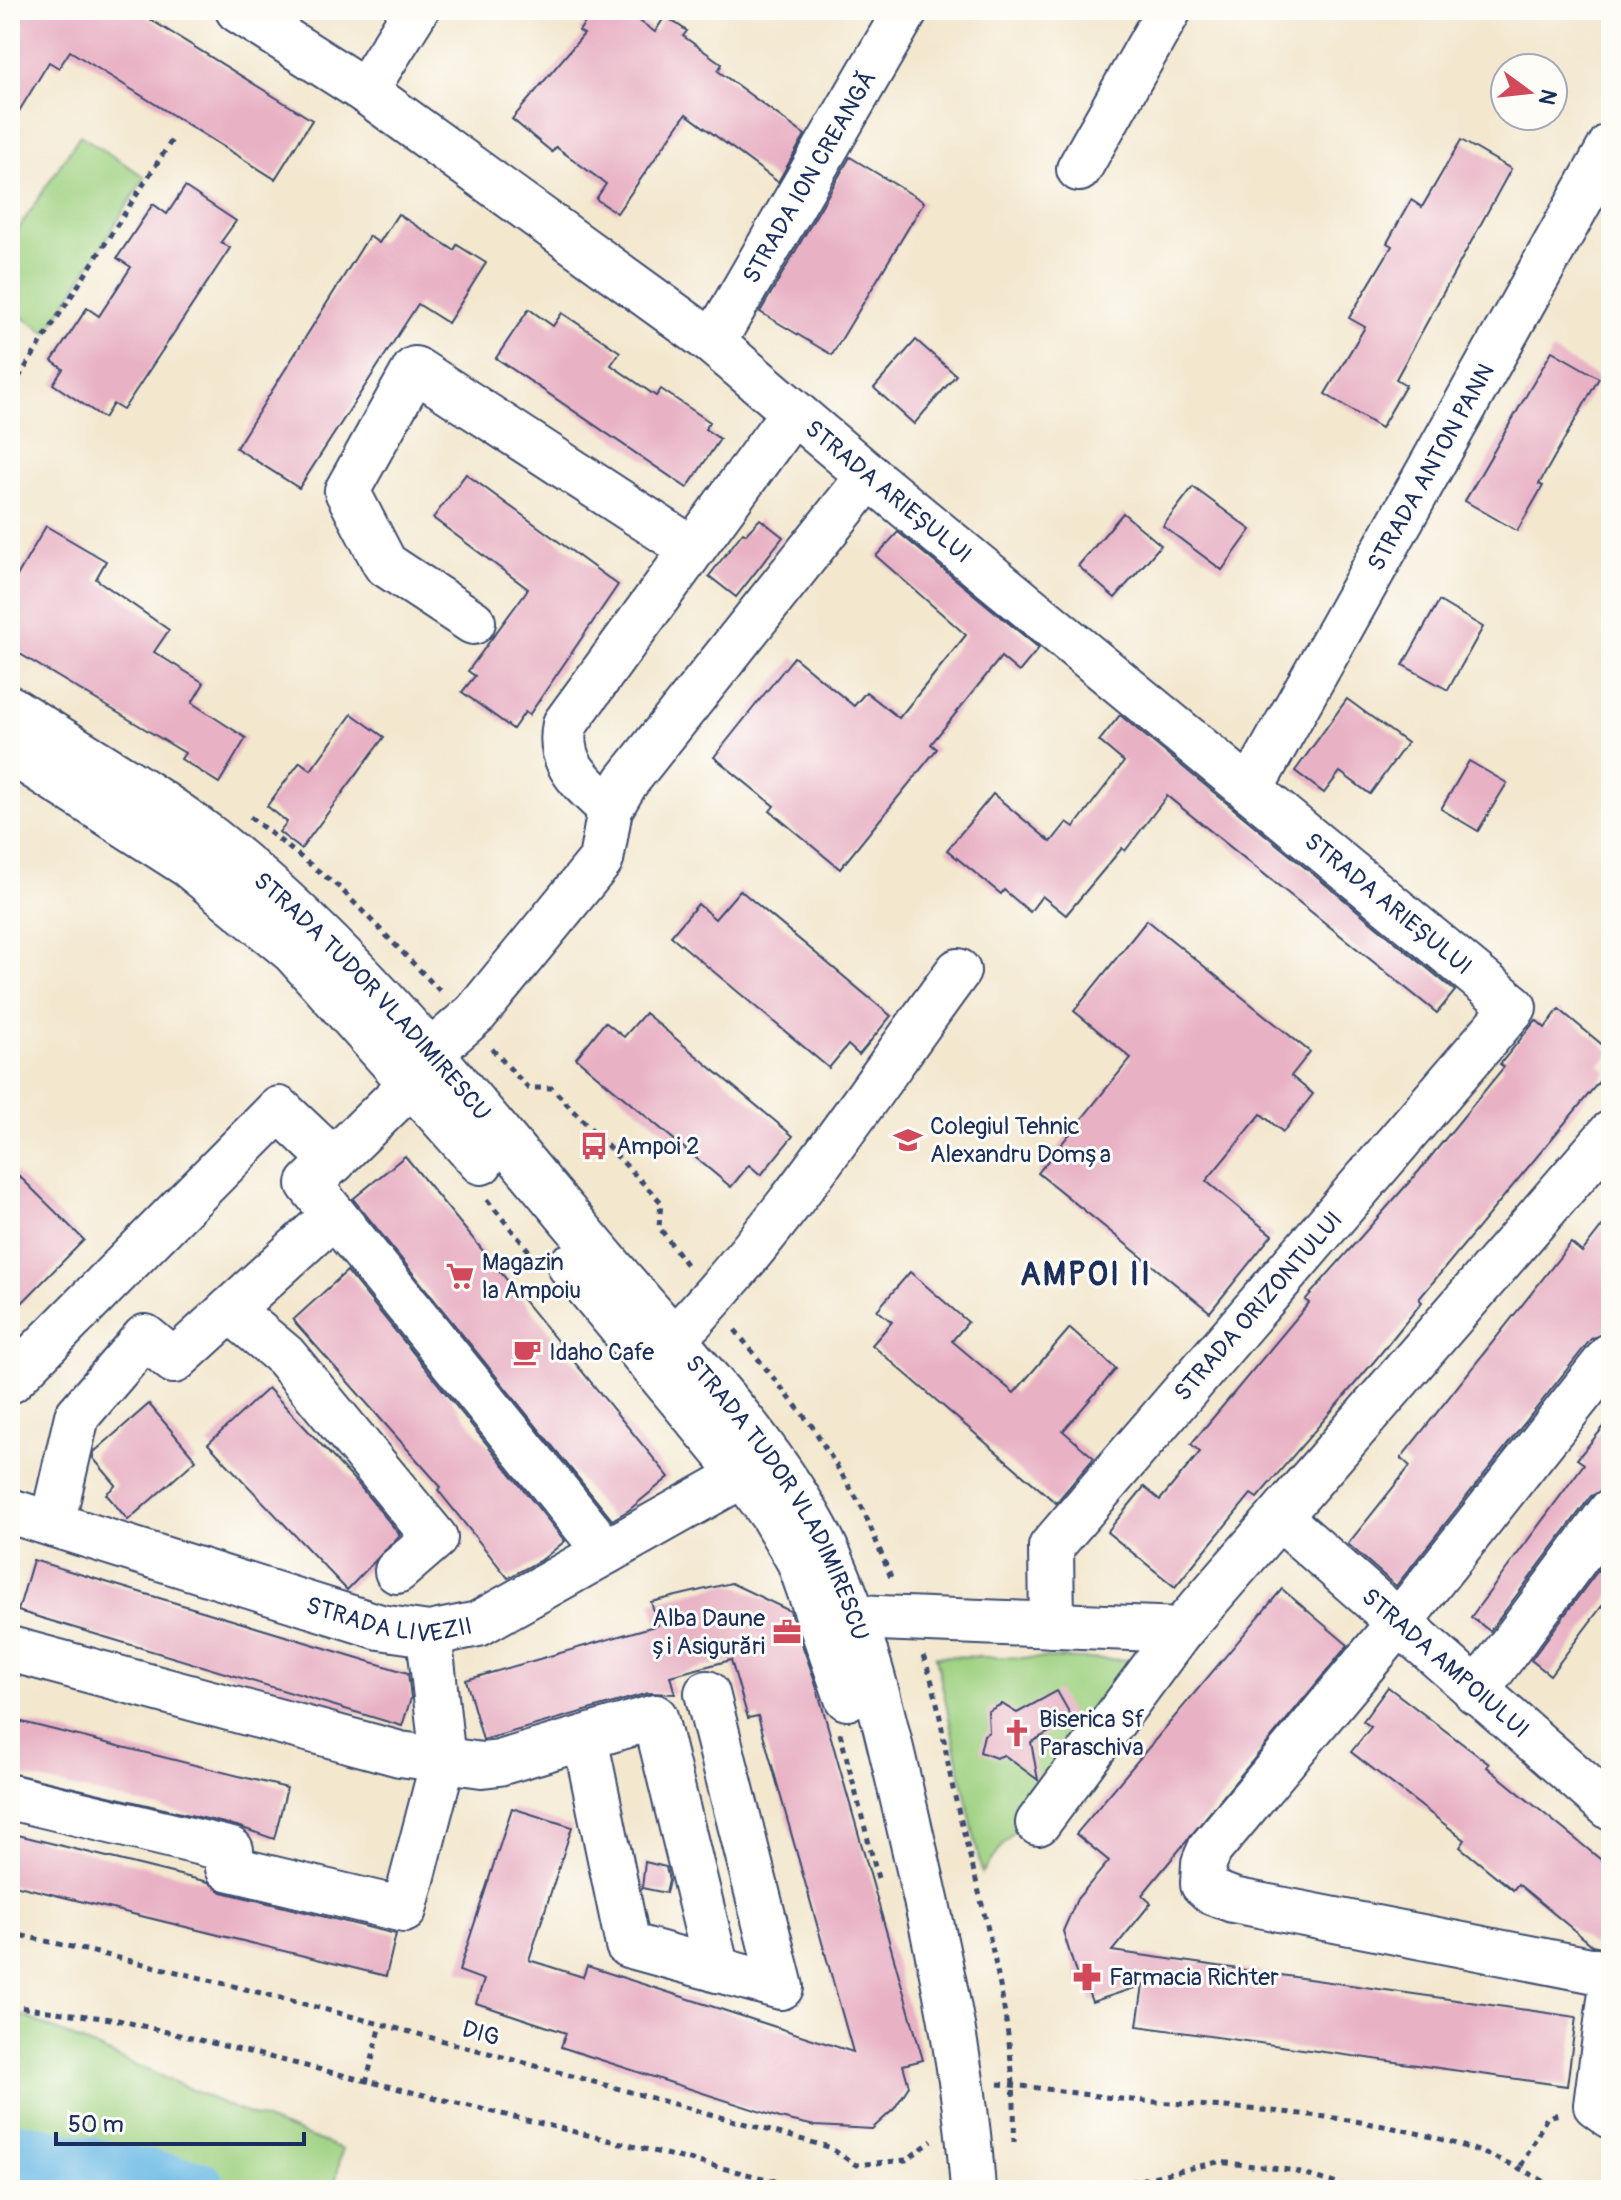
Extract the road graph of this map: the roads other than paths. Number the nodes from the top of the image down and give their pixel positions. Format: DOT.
graph roads {
  1 [pos="238,10"];
  2 [pos="416,10"];
  3 [pos="906,10"];
  4 [pos="1169,10"];
  5 [pos="365,91"];
  6 [pos="1611,145"];
  7 [pos="1079,169"];
  8 [pos="713,343"];
  9 [pos="793,412"];
  10 [pos="869,476"];
  11 [pos="692,549"];
  12 [pos="473,622"];
  13 [pos="10,708"];
  14 [pos="10,751"];
  15 [pos="1250,790"];
  16 [pos="610,809"];
  17 [pos="958,971"];
  18 [pos="1514,1007"];
  19 [pos="421,1068"];
  20 [pos="1611,1133"];
  21 [pos="334,1161"];
  22 [pos="334,1215"];
  23 [pos="230,1310"];
  24 [pos="673,1340"];
  25 [pos="1611,1355"];
  26 [pos="10,1381"];
  27 [pos="743,1475"];
  28 [pos="1611,1511"];
  29 [pos="21,1516"];
  30 [pos="1280,1518"];
  31 [pos="606,1552"];
  32 [pos="397,1571"];
  33 [pos="854,1617"];
  34 [pos="1052,1625"];
  35 [pos="1397,1625"];
  36 [pos="1181,1630"];
  37 [pos="429,1634"];
  38 [pos="10,1649"];
  39 [pos="1476,1692"];
  40 [pos="707,1693"];
  41 [pos="585,1738"];
  42 [pos="443,1761"];
  43 [pos="10,1797"];
  44 [pos="1611,1808"];
  45 [pos="1038,1823"];
  46 [pos="717,1970"];
  47 [pos="1611,1974"];
  48 [pos="1611,1992"];
  49 [pos="1603,2110"];
  50 [pos="942,2140"];
  51 [pos="944,2190"];
  52 [pos="973,2190"];
  1 -- 5 [label="street, STRADA ARIEȘULUI"];
  2 -- 5 [label="street"];
  3 -- 8 [label="street, STRADA ION CREANGĂ"];
  4 -- 7 [label="street"];
  5 -- 8 [label="street, STRADA ARIEȘULUI"];
  6 -- 15 [label="street, STRADA ANTON PANN"];
  8 -- 9 [label="street, STRADA ARIEȘULUI"];
  9 -- 10 [label="street, STRADA ARIEȘULUI"];
  9 -- 11 [label="street"];
  10 -- 15 [label="street, STRADA ARIEȘULUI"];
  10 -- 16 [label="street"];
  11 -- 12 [label="street"];
  11 -- 16 [label="street"];
  13 -- 19 [label="street, STRADA TUDOR VLADIMIRESCU"];
  14 -- 19 [label="street, STRADA TUDOR VLADIMIRESCU"];
  15 -- 18 [label="street, STRADA ARIEȘULUI"];
  16 -- 19 [label="street"];
  17 -- 24 [label="street"];
  18 -- 34 [label="street, STRADA ORIZONTULUI"];
  19 -- 21 [label="street"];
  19 -- 24 [label="street, STRADA TUDOR VLADIMIRESCU"];
  19 -- 27 [label="street, STRADA TUDOR VLADIMIRESCU"];
  20 -- 30 [label="street"];
  21 -- 22 [label="street"];
  21 -- 26 [label="street"];
  22 -- 23 [label="street"];
  22 -- 31 [label="street"];
  23 -- 29 [label="street"];
  23 -- 32 [label="street"];
  24 -- 33 [label="street, STRADA TUDOR VLADIMIRESCU"];
  25 -- 35 [label="street"];
  27 -- 31 [label="street, STRADA LIVEZII"];
  27 -- 50 [label="street, STRADA TUDOR VLADIMIRESCU"];
  28 -- 39 [label="street"];
  29 -- 37 [label="street, STRADA LIVEZII"];
  30 -- 35 [label="street, STRADA AMPOIULUI"];
  30 -- 36 [label="street"];
  31 -- 37 [label="street, STRADA LIVEZII"];
  33 -- 34 [label="street"];
  33 -- 50 [label="street, STRADA TUDOR VLADIMIRESCU"];
  34 -- 36 [label="street"];
  35 -- 39 [label="street, STRADA AMPOIULUI"];
  35 -- 47 [label="street"];
  36 -- 45 [label="street"];
  37 -- 42 [label="street"];
  38 -- 42 [label="street"];
  39 -- 44 [label="street, STRADA AMPOIULUI"];
  40 -- 46 [label="street"];
  41 -- 42 [label="street"];
  41 -- 46 [label="street"];
  41 -- 46 [label="street"];
  42 -- 43 [label="street"];
  48 -- 49 [label="street"];
  50 -- 51 [label="street"];
  50 -- 52 [label="street"];
}
